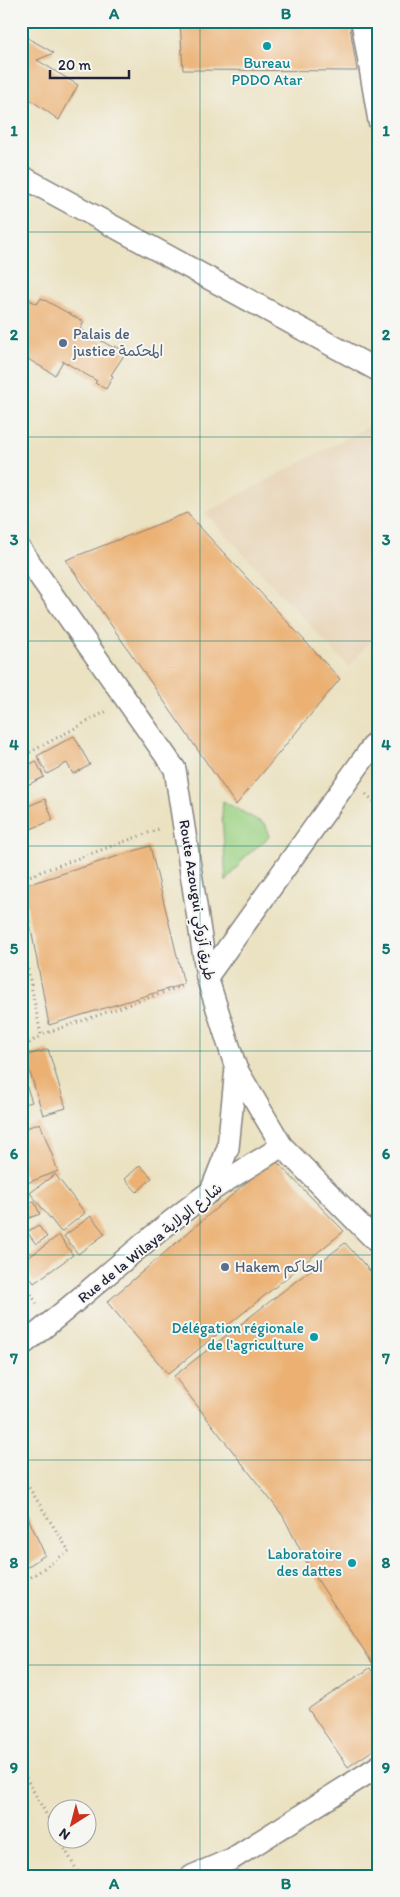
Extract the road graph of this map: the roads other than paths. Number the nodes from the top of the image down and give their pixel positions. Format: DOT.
graph roads {
  1 [pos="362,21"];
  2 [pos="379,121"];
  3 [pos="21,176"];
  4 [pos="379,371"];
  5 [pos="21,550"];
  6 [pos="379,737"];
  7 [pos="207,977"];
  8 [pos="236,1068"];
  9 [pos="282,1146"];
  10 [pos="211,1191"];
  11 [pos="379,1244"];
  12 [pos="21,1346"];
  13 [pos="379,1766"];
  14 [pos="192,1876"];
  1 -- 2 [label="street"];
  3 -- 4 [label="street"];
  5 -- 7 [label="street, Route Azougui طريق آزوكي"];
  6 -- 7 [label="street"];
  7 -- 8 [label="street, Route Azougui طريق آزوكي"];
  8 -- 9 [label="street, Route Azougui طريق آزوكي"];
  8 -- 10 [label="street"];
  9 -- 10 [label="street, Rue de la Wilaya شارع الولاية"];
  9 -- 11 [label="street, Route Azougui طريق آزوكي"];
  10 -- 12 [label="street, Rue de la Wilaya شارع الولاية"];
  13 -- 14 [label="street"];
}
